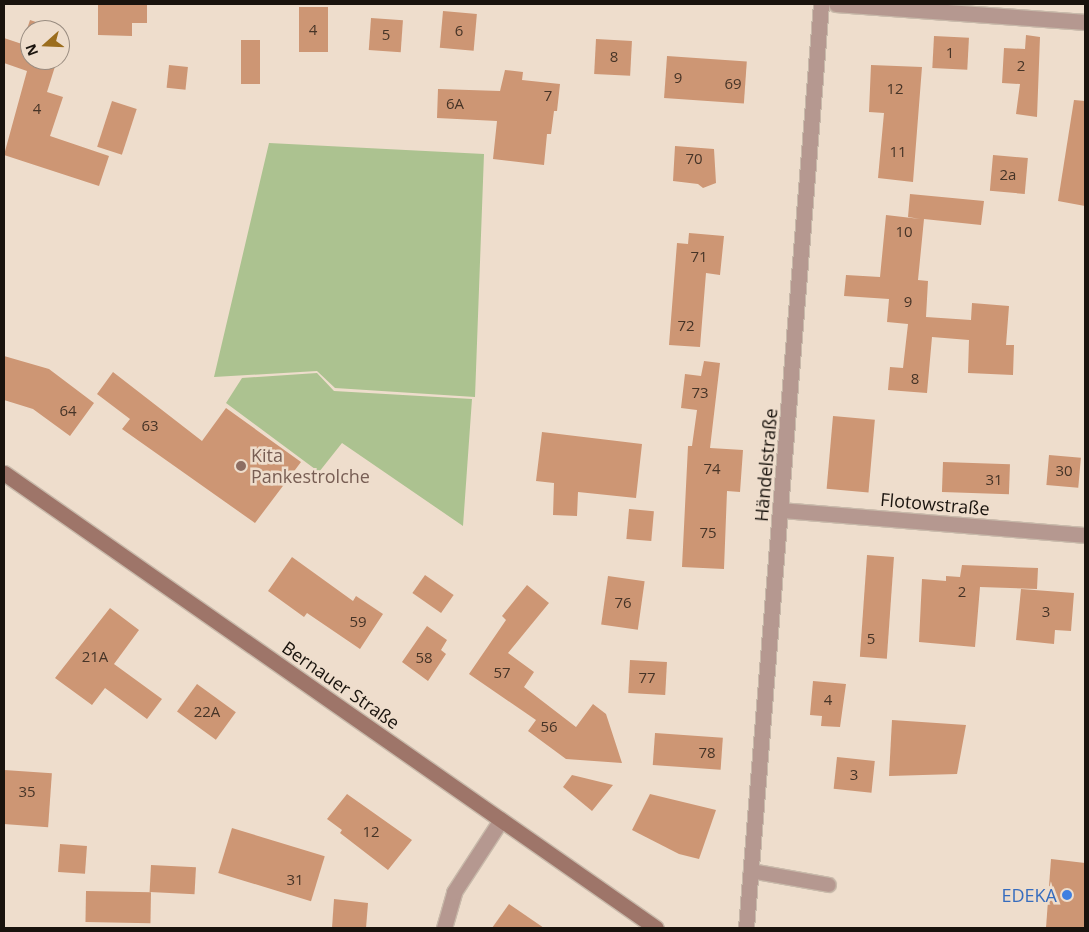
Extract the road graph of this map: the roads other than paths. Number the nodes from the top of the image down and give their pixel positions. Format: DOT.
graph roads {
  1 [pos="821,4"];
  2 [pos="836,4"];
  3 [pos="1085,22"];
  4 [pos="4,473"];
  5 [pos="781,510"];
  6 [pos="1085,535"];
  7 [pos="501,820"];
  8 [pos="751,871"];
  9 [pos="829,885"];
  10 [pos="444,928"];
  11 [pos="656,928"];
  12 [pos="746,928"];
  1 -- 5 [label="street, Händelstraße"];
  2 -- 3 [label="street"];
  4 -- 7 [label="main road, Bernauer Straße"];
  5 -- 6 [label="street, Flotowstraße"];
  5 -- 8 [label="street, Händelstraße"];
  7 -- 10 [label="street"];
  7 -- 11 [label="main road, Bernauer Straße"];
  8 -- 9 [label="lane"];
  8 -- 12 [label="street, Händelstraße"];
}
